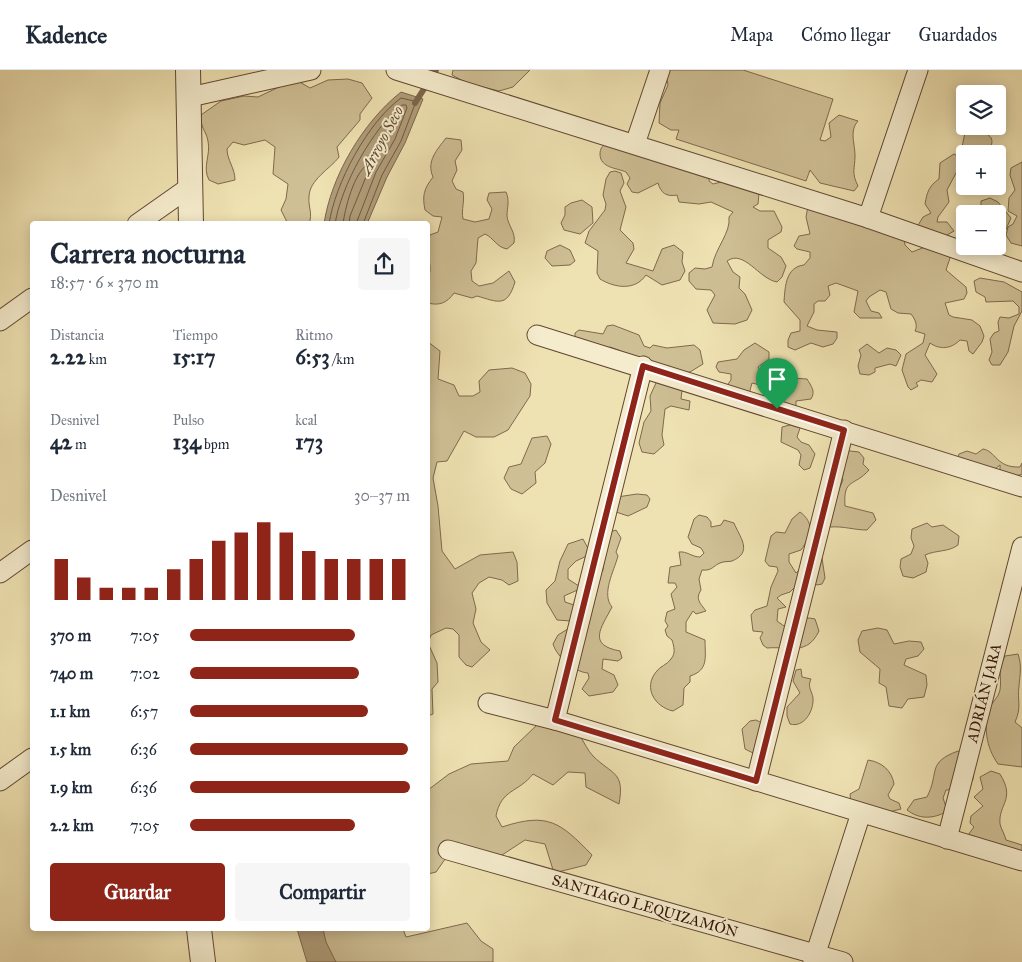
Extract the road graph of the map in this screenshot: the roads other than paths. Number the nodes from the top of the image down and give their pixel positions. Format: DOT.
graph roads {
  1 [pos="188,70"];
  2 [pos="311,70"];
  3 [pos="396,70"];
  4 [pos="660,70"];
  5 [pos="918,70"];
  6 [pos="190,97"];
  7 [pos="635,144"];
  8 [pos="190,186"];
  9 [pos="868,218"];
  10 [pos="141,221"];
  11 [pos="191,221"];
  12 [pos="1022,272"];
  13 [pos="30,299"];
  14 [pos="0,321"];
  15 [pos="537,335"];
  16 [pos="643,366"];
  17 [pos="844,430"];
  18 [pos="1022,487"];
  19 [pos="1022,548"];
  20 [pos="30,552"];
  21 [pos="0,574"];
  22 [pos="488,703"];
  23 [pos="555,720"];
  24 [pos="30,759"];
  25 [pos="0,781"];
  26 [pos="756,781"];
  27 [pos="861,813"];
  28 [pos="947,839"];
  29 [pos="448,850"];
  30 [pos="1022,861"];
  31 [pos="199,931"];
  32 [pos="814,958"];
  33 [pos="203,962"];
  34 [pos="843,962"];
  1 -- 6 [label="street"];
  2 -- 6 [label="street"];
  3 -- 7 [label="street"];
  4 -- 7 [label="street"];
  5 -- 9 [label="street"];
  6 -- 8 [label="street"];
  7 -- 9 [label="street"];
  8 -- 10 [label="street"];
  8 -- 11 [label="street"];
  9 -- 12 [label="street"];
  13 -- 14 [label="street"];
  15 -- 16 [label="street"];
  16 -- 17 [label="street"];
  16 -- 23 [label="street"];
  17 -- 18 [label="street"];
  17 -- 26 [label="street"];
  19 -- 28 [label="street, ADRIÁN JARA"];
  20 -- 21 [label="street"];
  22 -- 23 [label="street"];
  23 -- 26 [label="street"];
  24 -- 25 [label="street"];
  26 -- 27 [label="street"];
  27 -- 28 [label="street"];
  27 -- 32 [label="street"];
  28 -- 30 [label="street"];
  29 -- 32 [label="street, SANTIAGO LEQUIZAMÓN"];
  31 -- 33 [label="street"];
  32 -- 34 [label="street, SANTIAGO LEQUIZAMÓN"];
}
